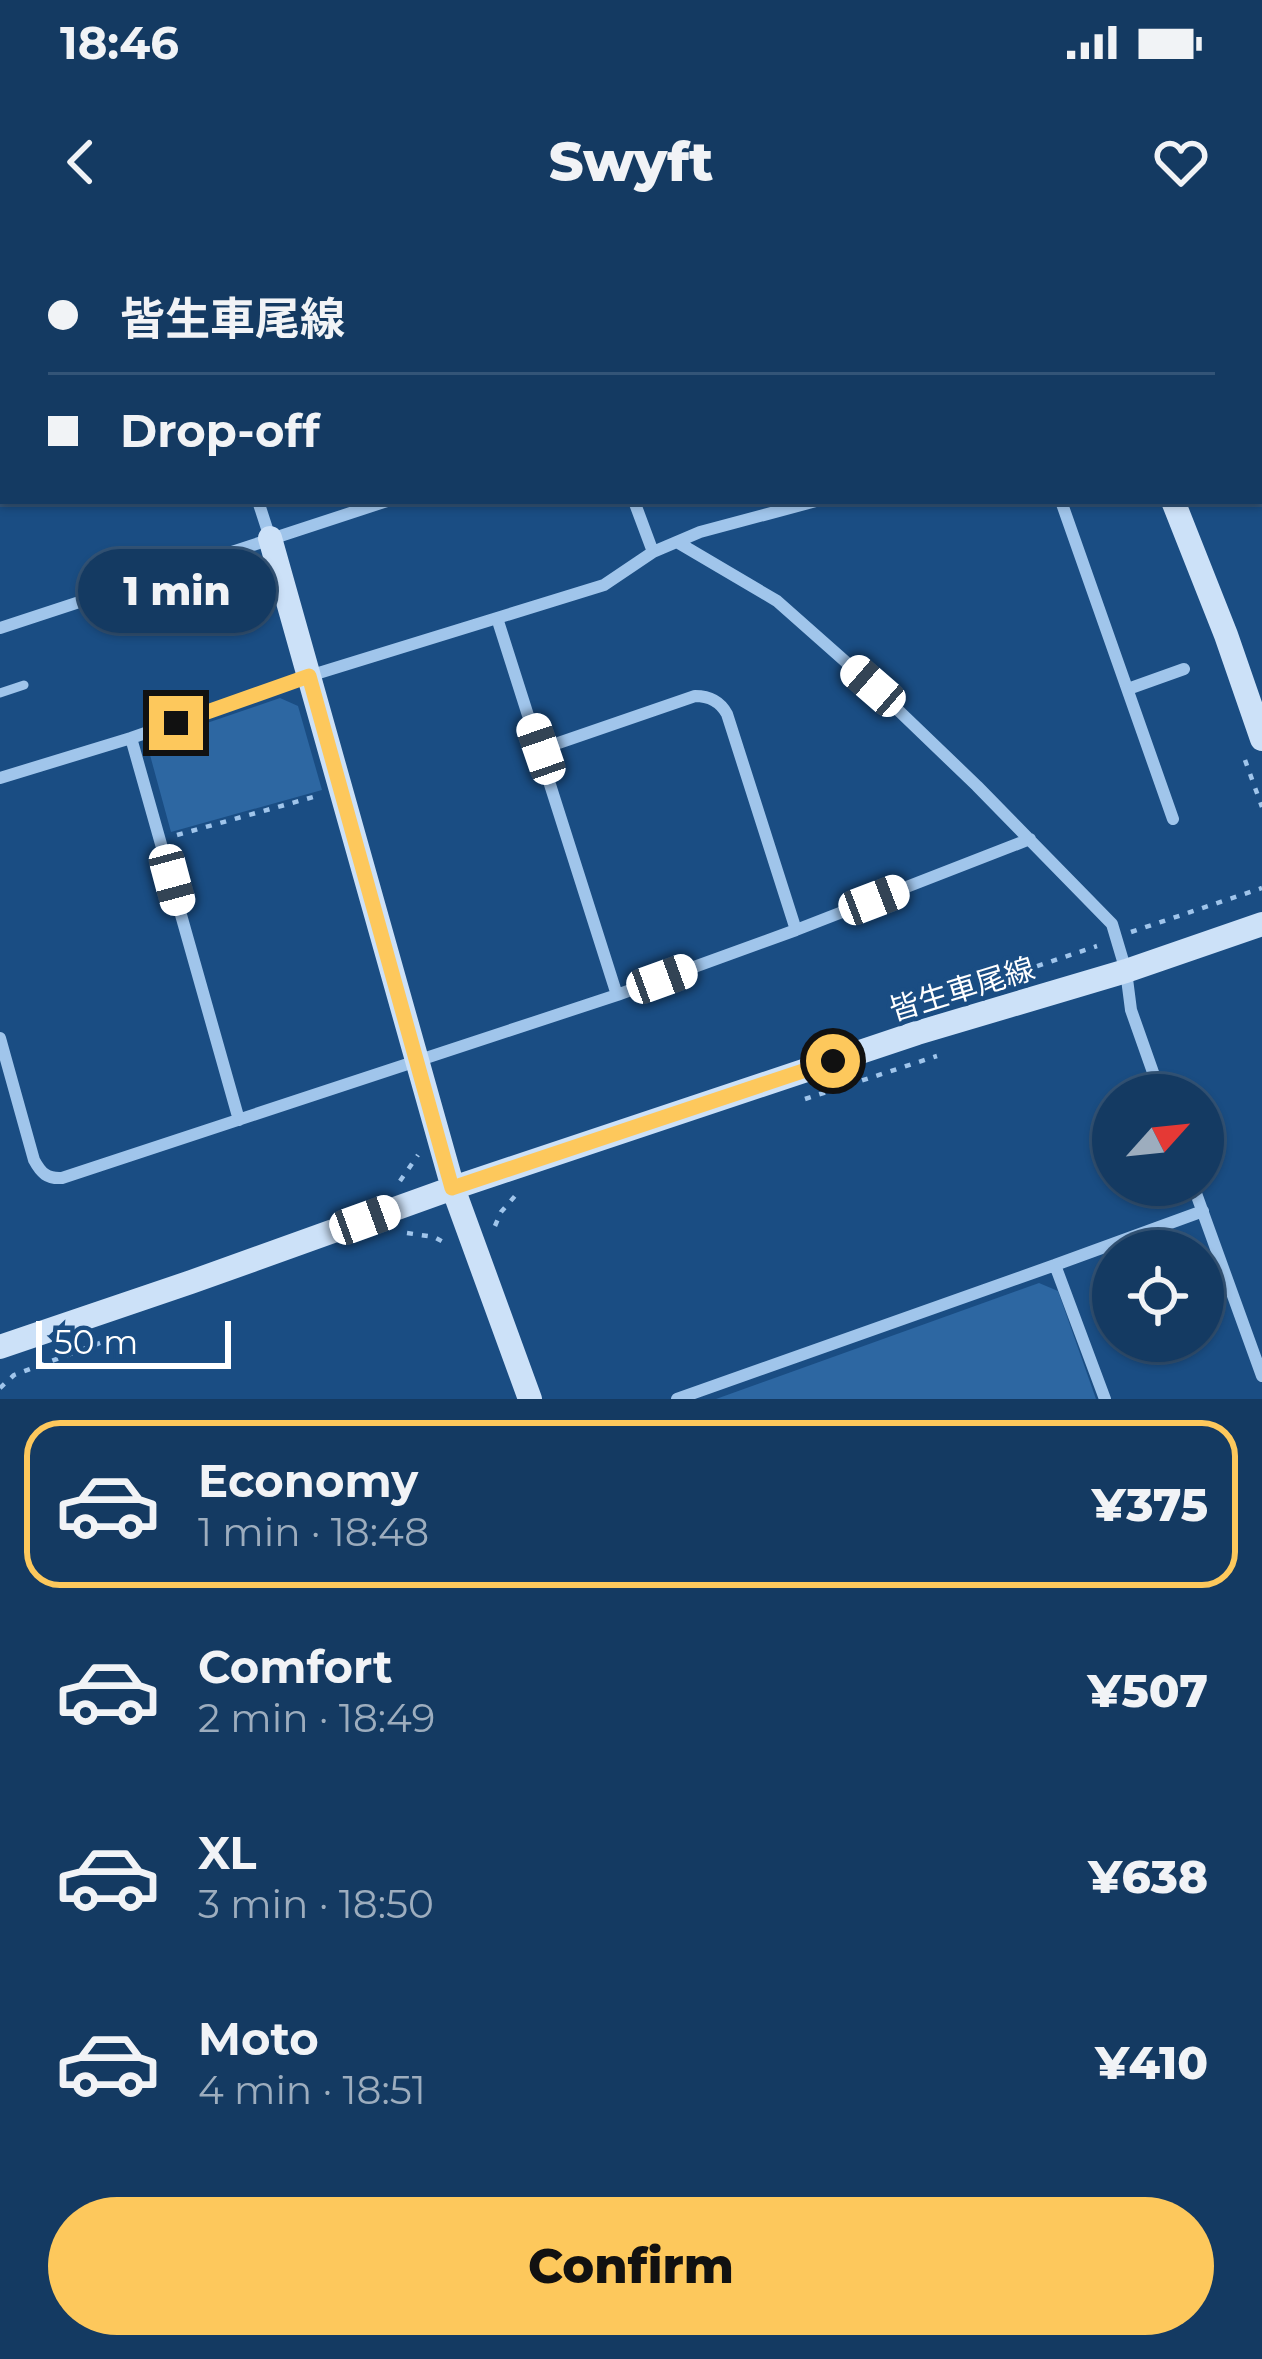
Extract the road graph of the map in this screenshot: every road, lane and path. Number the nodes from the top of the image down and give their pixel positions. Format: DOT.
graph roads {
  1 [pos="259,504"];
  2 [pos="377,504"];
  3 [pos="635,504"];
  4 [pos="805,504"];
  5 [pos="1062,504"];
  6 [pos="1174,504"];
  7 [pos="270,538"];
  8 [pos="677,542"];
  9 [pos="653,552"];
  10 [pos="497,618"];
  11 [pos="0,628"];
  12 [pos="1184,668"];
  13 [pos="309,676"];
  14 [pos="24,686"];
  15 [pos="1128,689"];
  16 [pos="0,693"];
  17 [pos="131,738"];
  18 [pos="1262,739"];
  19 [pos="541,749"];
  20 [pos="0,778"];
  21 [pos="327,794"];
  22 [pos="1173,819"];
  23 [pos="1030,839"];
  24 [pos="160,840"];
  25 [pos="1262,888"];
  26 [pos="1262,924"];
  27 [pos="796,930"];
  28 [pos="1126,934"];
  29 [pos="1106,943"];
  30 [pos="1126,971"];
  31 [pos="617,995"];
  32 [pos="950,995"];
  33 [pos="0,1038"];
  34 [pos="944,1054"];
  35 [pos="416,1063"];
  36 [pos="1154,1074"];
  37 [pos="786,1106"];
  38 [pos="239,1120"];
  39 [pos="422,1142"];
  40 [pos="392,1187"];
  41 [pos="452,1188"];
  42 [pos="516,1195"];
  43 [pos="1201,1206"];
  44 [pos="1203,1211"];
  45 [pos="408,1232"];
  46 [pos="488,1238"];
  47 [pos="451,1246"];
  48 [pos="1055,1264"];
  49 [pos="108,1340"];
  50 [pos="0,1347"];
  51 [pos="1262,1376"];
  52 [pos="0,1388"];
  53 [pos="530,1399"];
  54 [pos="677,1399"];
  55 [pos="1105,1399"];
  1 -- 7 [label="street"];
  2 -- 7 [label="street"];
  3 -- 9 [label="street"];
  4 -- 8 [label="street"];
  5 -- 15 [label="street"];
  6 -- 18 [label="main road"];
  7 -- 11 [label="street"];
  7 -- 13 [label="main road"];
  8 -- 9 [label="street"];
  8 -- 23 [label="street"];
  9 -- 10 [label="street"];
  10 -- 13 [label="street"];
  10 -- 19 [label="street"];
  12 -- 15 [label="street"];
  13 -- 17 [label="street"];
  13 -- 35 [label="main road"];
  14 -- 16 [label="lane"];
  15 -- 22 [label="street"];
  17 -- 20 [label="street"];
  17 -- 24 [label="street"];
  19 -- 27 [label="street"];
  19 -- 31 [label="street"];
  21 -- 24 [label="path"];
  23 -- 27 [label="street"];
  23 -- 30 [label="street"];
  24 -- 38 [label="street"];
  25 -- 28 [label="path"];
  26 -- 30 [label="main road, 皆生車尾線"];
  27 -- 31 [label="street"];
  29 -- 32 [label="path"];
  30 -- 36 [label="street"];
  30 -- 41 [label="main road, 皆生車尾線"];
  31 -- 35 [label="street"];
  33 -- 38 [label="street"];
  34 -- 37 [label="path"];
  35 -- 38 [label="street"];
  35 -- 41 [label="main road"];
  39 -- 40 [label="path"];
  41 -- 50 [label="main road, 皆生車尾線"];
  41 -- 53 [label="main road"];
  42 -- 46 [label="path"];
  43 -- 44 [label="street"];
  44 -- 48 [label="street"];
  44 -- 51 [label="street"];
  45 -- 47 [label="path"];
  48 -- 54 [label="street"];
  48 -- 55 [label="street"];
  49 -- 52 [label="path"];
}
